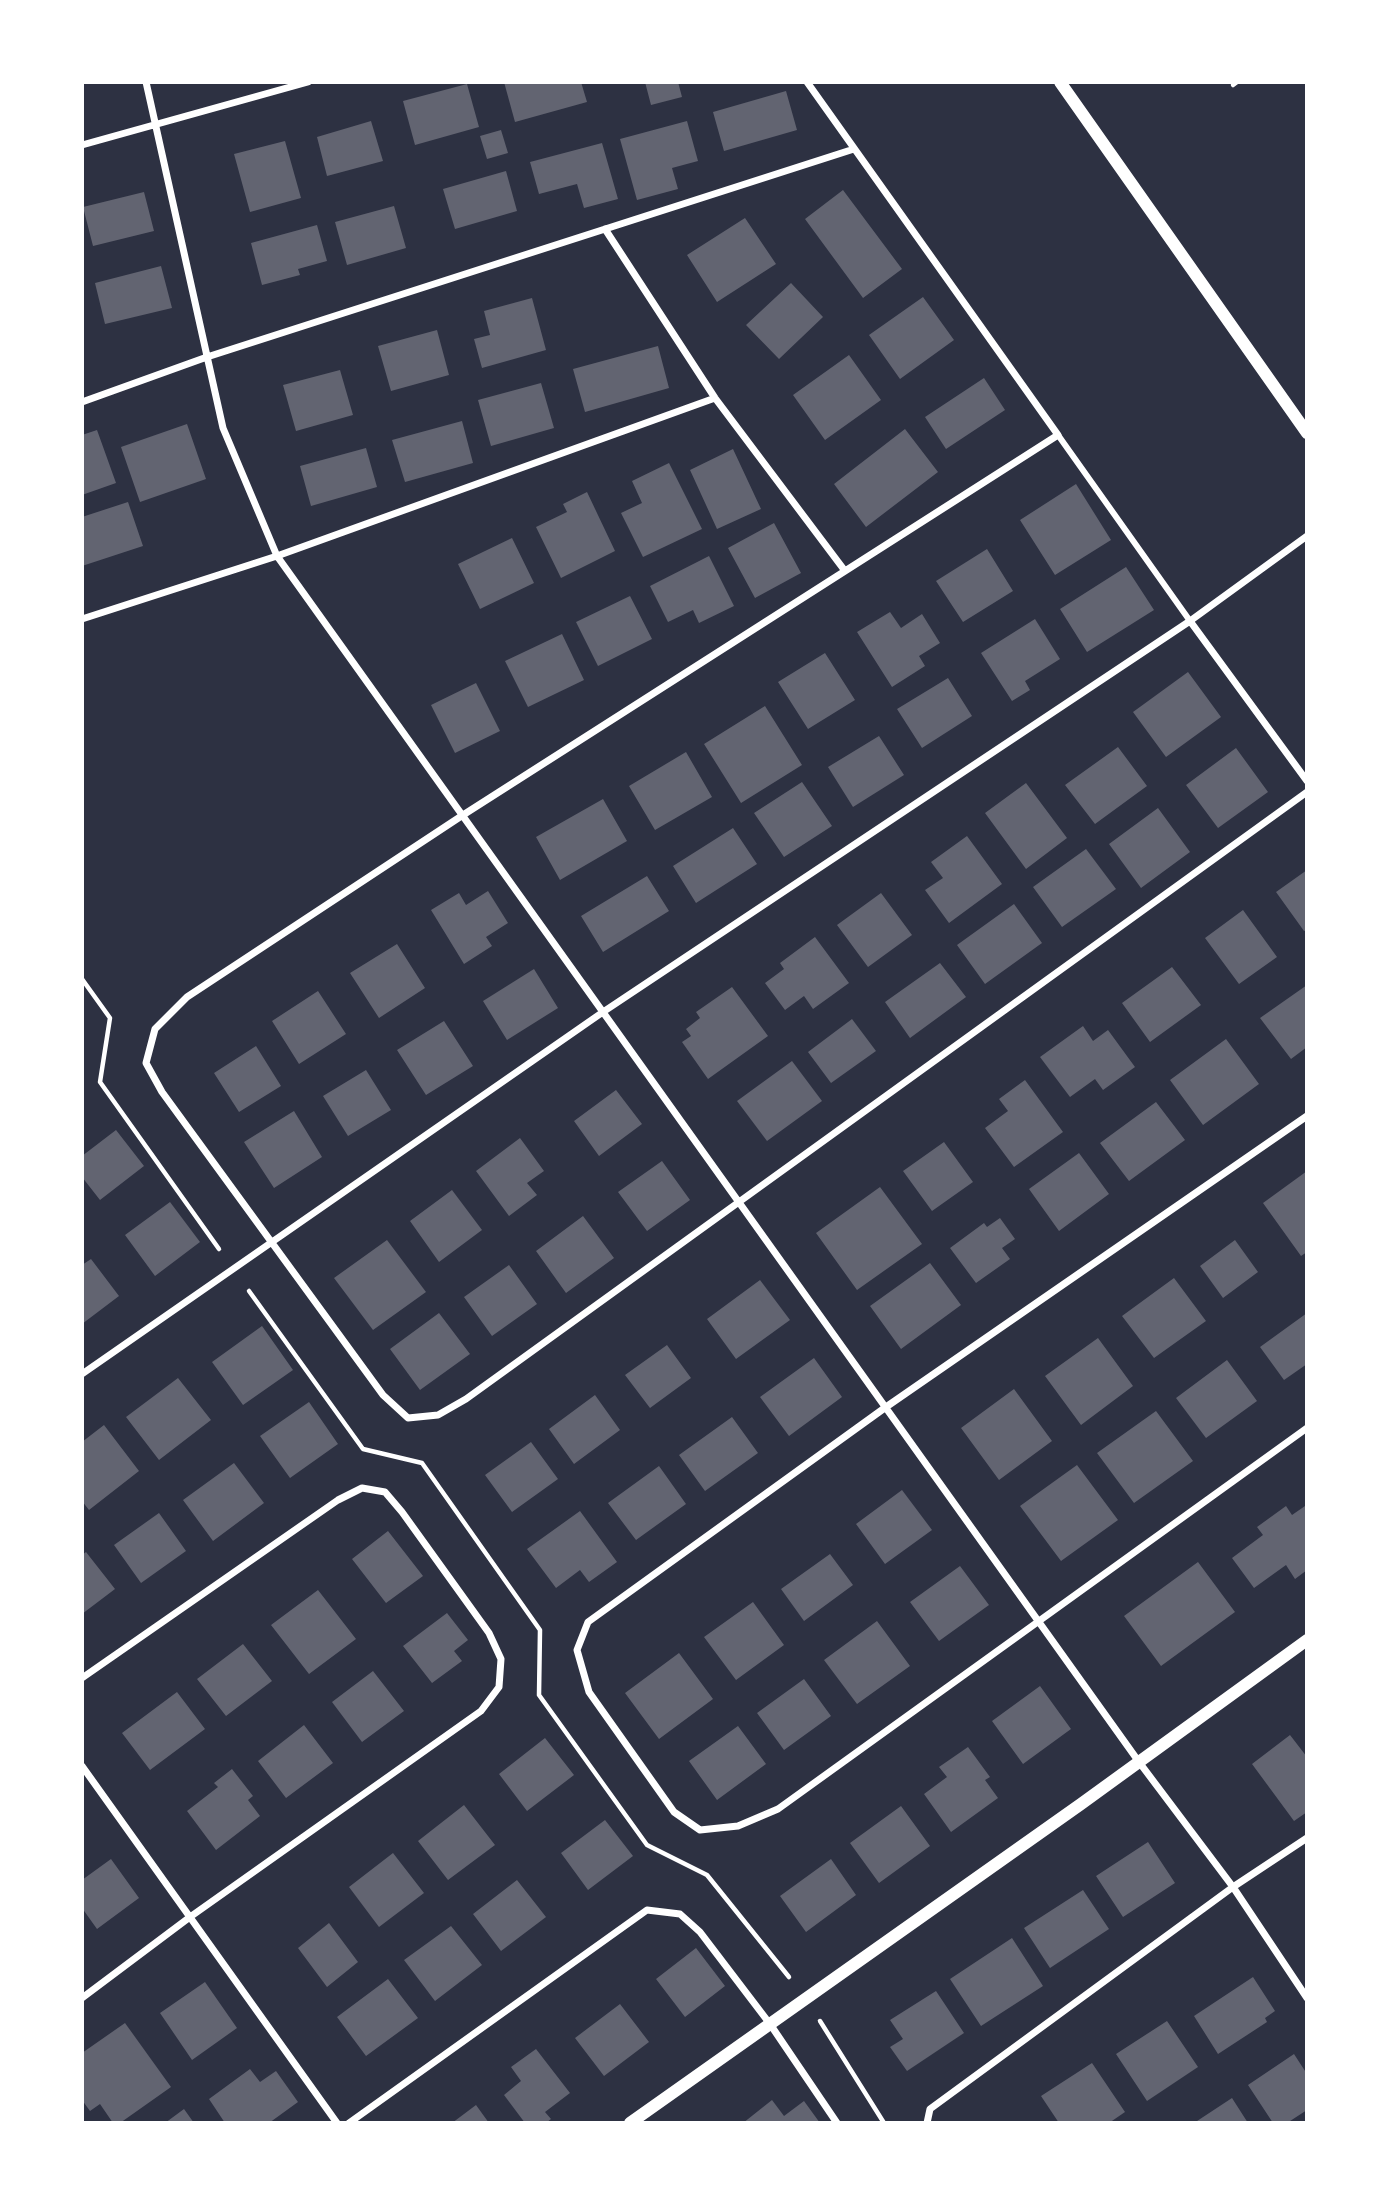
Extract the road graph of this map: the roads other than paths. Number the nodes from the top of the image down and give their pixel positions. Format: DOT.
graph roads {
  1 [pos="146,82"];
  2 [pos="308,82"];
  3 [pos="807,82"];
  4 [pos="1060,82"];
  5 [pos="155,125"];
  6 [pos="82,145"];
  7 [pos="855,149"];
  8 [pos="605,229"];
  9 [pos="207,357"];
  10 [pos="715,398"];
  11 [pos="82,402"];
  12 [pos="1307,433"];
  13 [pos="1058,435"];
  14 [pos="1307,536"];
  15 [pos="278,556"];
  16 [pos="845,571"];
  17 [pos="82,619"];
  18 [pos="1190,621"];
  19 [pos="1307,781"];
  20 [pos="1307,792"];
  21 [pos="463,815"];
  22 [pos="603,1012"];
  23 [pos="1307,1116"];
  24 [pos="738,1201"];
  25 [pos="271,1243"];
  26 [pos="82,1374"];
  27 [pos="886,1408"];
  28 [pos="1307,1428"];
  29 [pos="1038,1620"];
  30 [pos="1307,1640"];
  31 [pos="82,1678"];
  32 [pos="1139,1762"];
  33 [pos="82,1766"];
  34 [pos="1307,1839"];
  35 [pos="1233,1887"];
  36 [pos="190,1917"];
  37 [pos="82,1998"];
  38 [pos="1307,1998"];
  39 [pos="770,2024"];
  40 [pos="337,2123"];
  41 [pos="349,2123"];
  42 [pos="630,2123"];
  43 [pos="837,2123"];
  44 [pos="927,2123"];
  1 -- 5 [label="street"];
  2 -- 5 [label="street"];
  3 -- 7 [label="street"];
  4 -- 12 [label="street"];
  5 -- 6 [label="street"];
  5 -- 9 [label="street"];
  7 -- 8 [label="street"];
  7 -- 13 [label="street"];
  8 -- 9 [label="street"];
  8 -- 10 [label="street"];
  9 -- 11 [label="street"];
  9 -- 15 [label="street"];
  10 -- 15 [label="street"];
  10 -- 16 [label="street"];
  13 -- 16 [label="street"];
  13 -- 18 [label="street"];
  14 -- 18 [label="street"];
  15 -- 17 [label="street"];
  15 -- 21 [label="street"];
  16 -- 21 [label="street"];
  18 -- 19 [label="street"];
  18 -- 22 [label="street"];
  20 -- 24 [label="street"];
  21 -- 22 [label="street"];
  21 -- 25 [label="street"];
  22 -- 24 [label="street"];
  22 -- 25 [label="street"];
  23 -- 27 [label="street"];
  24 -- 25 [label="street"];
  24 -- 27 [label="street"];
  25 -- 26 [label="street"];
  27 -- 29 [label="street"];
  27 -- 29 [label="street"];
  28 -- 29 [label="street"];
  29 -- 32 [label="street"];
  30 -- 32 [label="street"];
  31 -- 36 [label="street"];
  32 -- 35 [label="street"];
  32 -- 39 [label="street"];
  33 -- 36 [label="street"];
  34 -- 35 [label="street"];
  35 -- 38 [label="street"];
  35 -- 44 [label="street"];
  36 -- 37 [label="street"];
  36 -- 40 [label="street"];
  39 -- 41 [label="street"];
  39 -- 42 [label="street"];
  39 -- 43 [label="street"];
}
